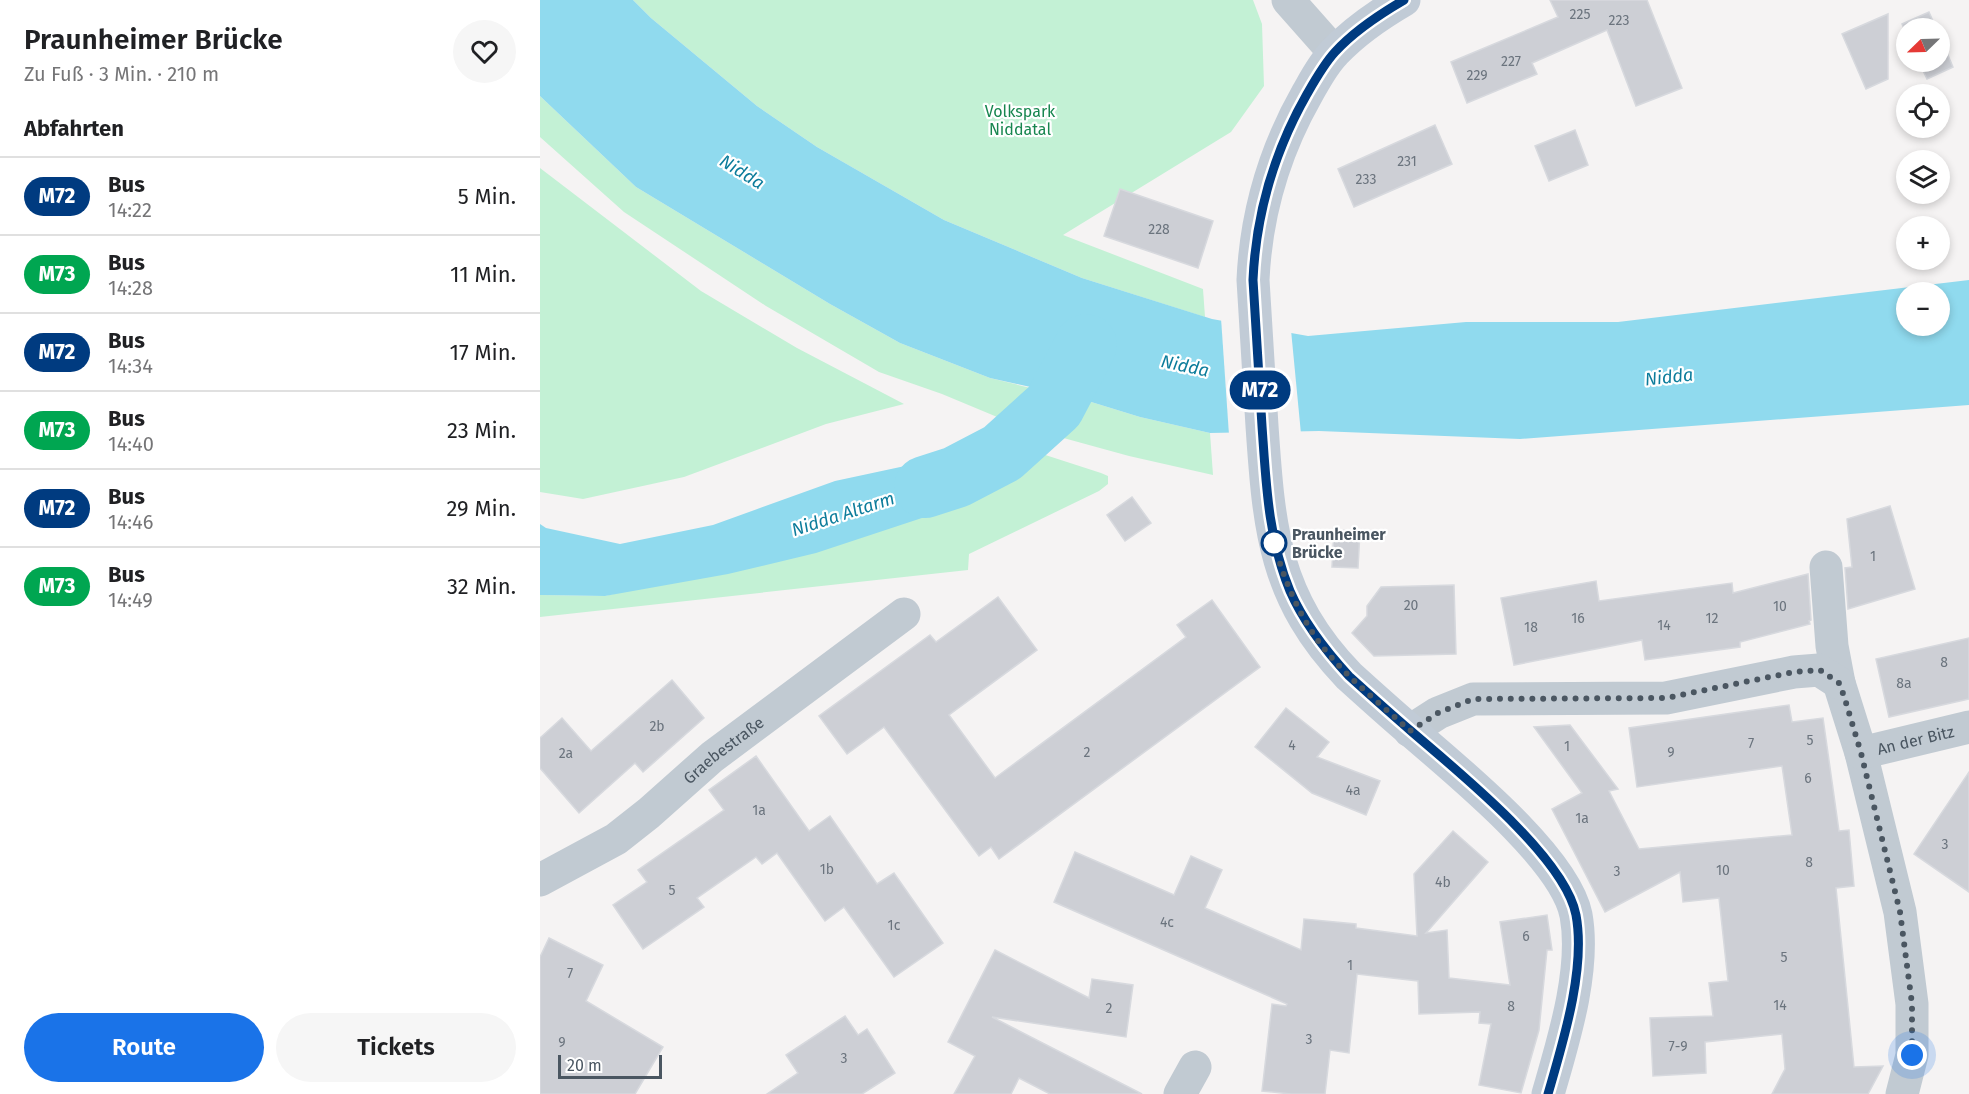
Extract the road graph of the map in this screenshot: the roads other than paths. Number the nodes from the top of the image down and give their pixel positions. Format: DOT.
graph roads {
  1 [pos="1288,0"];
  2 [pos="1404,0"];
  3 [pos="1334,52"];
  4 [pos="1826,567"];
  5 [pos="904,614"];
  6 [pos="1839,683"];
  7 [pos="1969,727"];
  8 [pos="1410,731"];
  9 [pos="1861,753"];
  10 [pos="540,880"];
  11 [pos="1548,1094"];
  12 [pos="1902,1094"];
  1 -- 3 [label="street"];
  2 -- 3 [label="main road"];
  3 -- 8 [label="main road"];
  4 -- 6 [label="street"];
  5 -- 10 [label="street, Graebestraße"];
  6 -- 8 [label="street"];
  6 -- 9 [label="street"];
  7 -- 9 [label="street, An der Bitz"];
  8 -- 11 [label="main road"];
  9 -- 12 [label="street"];
}
